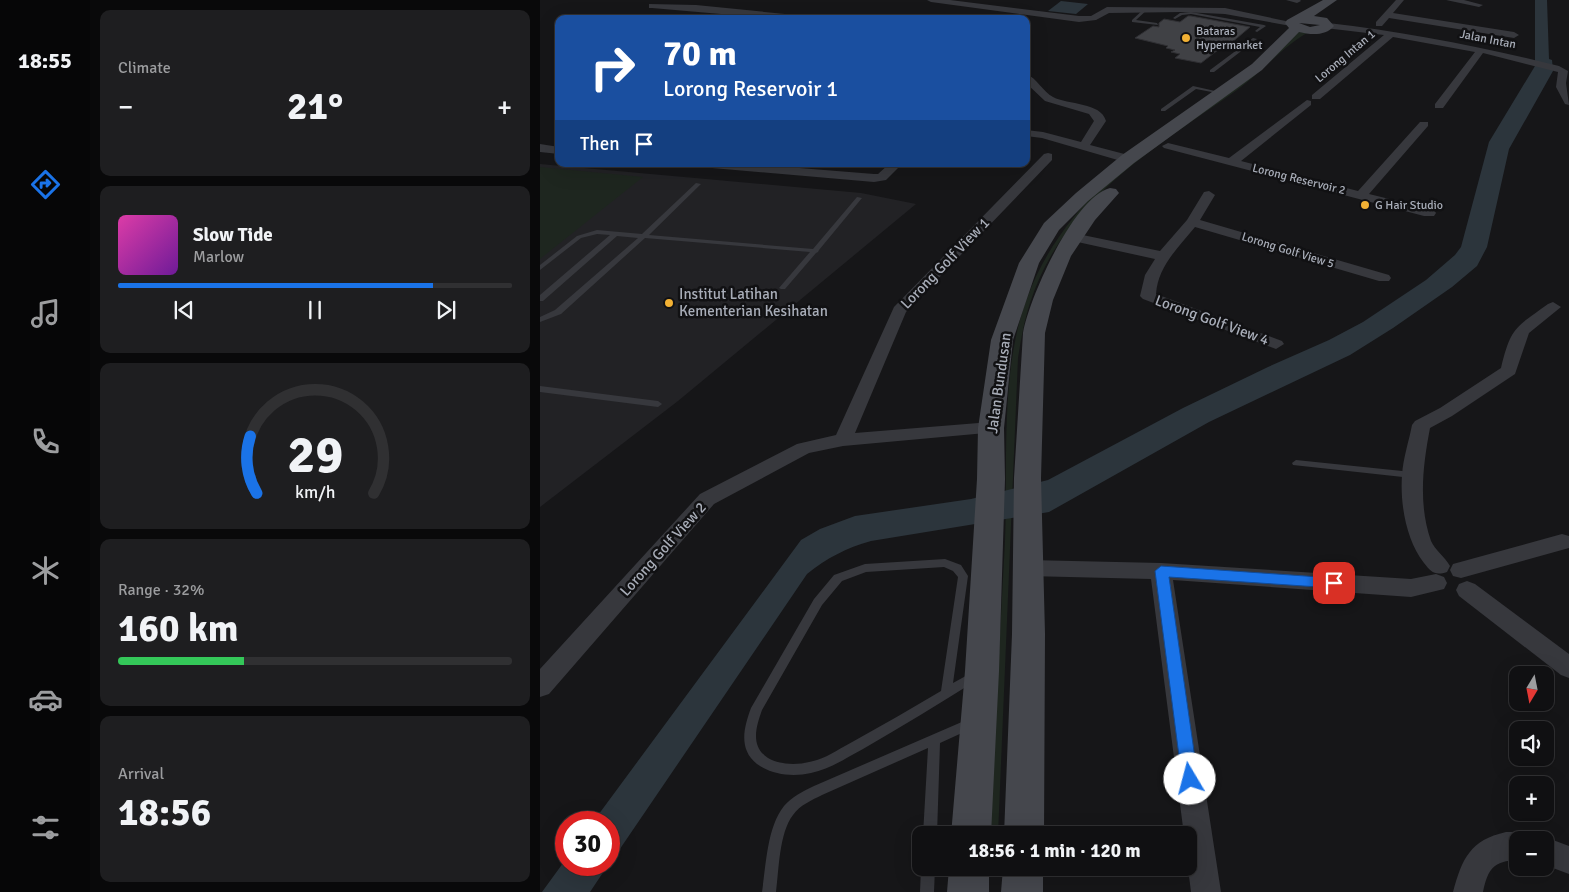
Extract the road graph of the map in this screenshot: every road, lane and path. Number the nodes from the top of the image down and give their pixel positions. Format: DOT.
graph roads {
  1 [pos="931,0"];
  2 [pos="1003,0"];
  3 [pos="1187,0"];
  4 [pos="1331,0"];
  5 [pos="1346,0"];
  6 [pos="1400,0"];
  7 [pos="1450,0"];
  8 [pos="1479,4"];
  9 [pos="652,6"];
  10 [pos="992,8"];
  11 [pos="1146,9"];
  12 [pos="1182,9"];
  13 [pos="765,15"];
  14 [pos="1386,16"];
  15 [pos="1138,17"];
  16 [pos="1175,18"];
  17 [pos="1158,19"];
  18 [pos="1156,24"];
  19 [pos="1310,25"];
  20 [pos="1257,31"];
  21 [pos="1374,31"];
  22 [pos="1390,34"];
  23 [pos="1514,35"];
  24 [pos="1255,39"];
  25 [pos="1481,50"];
  26 [pos="1563,70"];
  27 [pos="1212,71"];
  28 [pos="1030,81"];
  29 [pos="1222,93"];
  30 [pos="1311,100"];
  31 [pos="1569,102"];
  32 [pos="1439,106"];
  33 [pos="1163,110"];
  34 [pos="1424,124"];
  35 [pos="1030,134"];
  36 [pos="1168,146"];
  37 [pos="1083,147"];
  38 [pos="540,148"];
  39 [pos="555,150"];
  40 [pos="1048,157"];
  41 [pos="1128,159"];
  42 [pos="1232,162"];
  43 [pos="775,167"];
  44 [pos="893,167"];
  45 [pos="698,184"];
  46 [pos="1209,195"];
  47 [pos="1361,195"];
  48 [pos="859,198"];
  49 [pos="1429,213"];
  50 [pos="1192,222"];
  51 [pos="616,233"];
  52 [pos="644,236"];
  53 [pos="1072,237"];
  54 [pos="816,251"];
  55 [pos="1162,256"];
  56 [pos="540,268"];
  57 [pos="1384,278"];
  58 [pos="783,288"];
  59 [pos="1148,296"];
  60 [pos="540,299"];
  61 [pos="1553,307"];
  62 [pos="540,320"];
  63 [pos="1276,344"];
  64 [pos="540,389"];
  65 [pos="658,404"];
  66 [pos="991,428"];
  67 [pos="843,440"];
  68 [pos="1296,463"];
  69 [pos="1412,475"];
  70 [pos="1565,541"];
  71 [pos="1028,568"];
  72 [pos="1161,571"];
  73 [pos="1438,575"];
  74 [pos="1464,580"];
  75 [pos="1569,668"];
  76 [pos="982,672"];
  77 [pos="540,686"];
  78 [pos="946,693"];
  79 [pos="978,721"];
  80 [pos="934,739"];
  81 [pos="930,826"];
  82 [pos="972,826"];
  83 [pos="1024,826"];
  84 [pos="1509,846"];
  85 [pos="1554,854"];
  86 [pos="1569,860"];
  87 [pos="928,876"];
  88 [pos="969,876"];
  89 [pos="1023,876"];
  90 [pos="769,892"];
  91 [pos="927,892"];
  92 [pos="968,892"];
  93 [pos="1022,892"];
  94 [pos="1206,892"];
  95 [pos="1468,892"];
  1 -- 10 [label="street, Jalan Intan"];
  2 -- 10 [label="street"];
  3 -- 12 [label="street"];
  4 -- 19 [label="main road, Jalan Bundusan"];
  5 -- 19 [label="main road, Jalan Bundusan"];
  6 -- 14 [label="street"];
  7 -- 8 [label="street"];
  9 -- 13 [label="street"];
  10 -- 11 [label="street, Jalan Intan"];
  11 -- 12 [label="street, Jalan Intan"];
  11 -- 15 [label="lane"];
  12 -- 19 [label="street, Jalan Intan"];
  14 -- 21 [label="street"];
  14 -- 23 [label="street"];
  15 -- 17 [label="lane"];
  15 -- 18 [label="lane"];
  16 -- 20 [label="lane"];
  19 -- 21 [label="street, Jalan Intan"];
  19 -- 29 [label="main road, Jalan Bundusan"];
  19 -- 36 [label="main road, Jalan Bundusan"];
  21 -- 22 [label="street, Jalan Intan"];
  22 -- 25 [label="street, Jalan Intan"];
  22 -- 30 [label="street, Lorong Intan 1"];
  24 -- 27 [label="lane"];
  25 -- 26 [label="street, Jalan Intan"];
  25 -- 32 [label="street"];
  26 -- 31 [label="street, Jalan Intan"];
  28 -- 37 [label="street"];
  29 -- 33 [label="lane"];
  29 -- 41 [label="main road, Jalan Bundusan"];
  30 -- 42 [label="street"];
  34 -- 47 [label="street"];
  35 -- 37 [label="street"];
  36 -- 42 [label="street, Lorong Reservoir 2"];
  36 -- 53 [label="main road, Jalan Bundusan"];
  37 -- 41 [label="street"];
  38 -- 39 [label="street"];
  40 -- 67 [label="street, Lorong Golf View 1"];
  41 -- 66 [label="main road, Jalan Bundusan"];
  42 -- 47 [label="street, Lorong Reservoir 2"];
  43 -- 44 [label="street"];
  45 -- 52 [label="lane"];
  46 -- 50 [label="street"];
  47 -- 49 [label="street, Lorong Reservoir 2"];
  48 -- 54 [label="lane"];
  50 -- 55 [label="street"];
  50 -- 57 [label="street, Lorong Golf View 5"];
  51 -- 52 [label="lane"];
  51 -- 56 [label="lane"];
  51 -- 60 [label="lane"];
  52 -- 54 [label="lane"];
  52 -- 62 [label="lane"];
  53 -- 55 [label="street"];
  53 -- 71 [label="main road, Jalan Bundusan"];
  54 -- 58 [label="lane"];
  55 -- 59 [label="street"];
  59 -- 63 [label="street, Lorong Golf View 4"];
  61 -- 69 [label="street"];
  64 -- 65 [label="lane"];
  66 -- 67 [label="street, Lorong Golf View 2"];
  66 -- 76 [label="main road, Jalan Bundusan"];
  67 -- 77 [label="street, Lorong Golf View 2"];
  68 -- 69 [label="lane"];
  69 -- 73 [label="street"];
  70 -- 74 [label="street"];
  71 -- 72 [label="street"];
  71 -- 83 [label="main road, Jalan Bundusan"];
  72 -- 73 [label="street"];
  72 -- 94 [label="street"];
  73 -- 74 [label="street"];
  74 -- 75 [label="street"];
  76 -- 78 [label="lane"];
  76 -- 79 [label="main road, Jalan Bundusan"];
  78 -- 78 [label="lane"];
  79 -- 80 [label="lane"];
  79 -- 82 [label="main road, Jalan Bundusan"];
  80 -- 81 [label="lane"];
  80 -- 90 [label="lane"];
  84 -- 95 [label="street"];
  85 -- 86 [label="street"];
  87 -- 91 [label="lane"];
  88 -- 92 [label="main road"];
  89 -- 93 [label="main road"];
}
